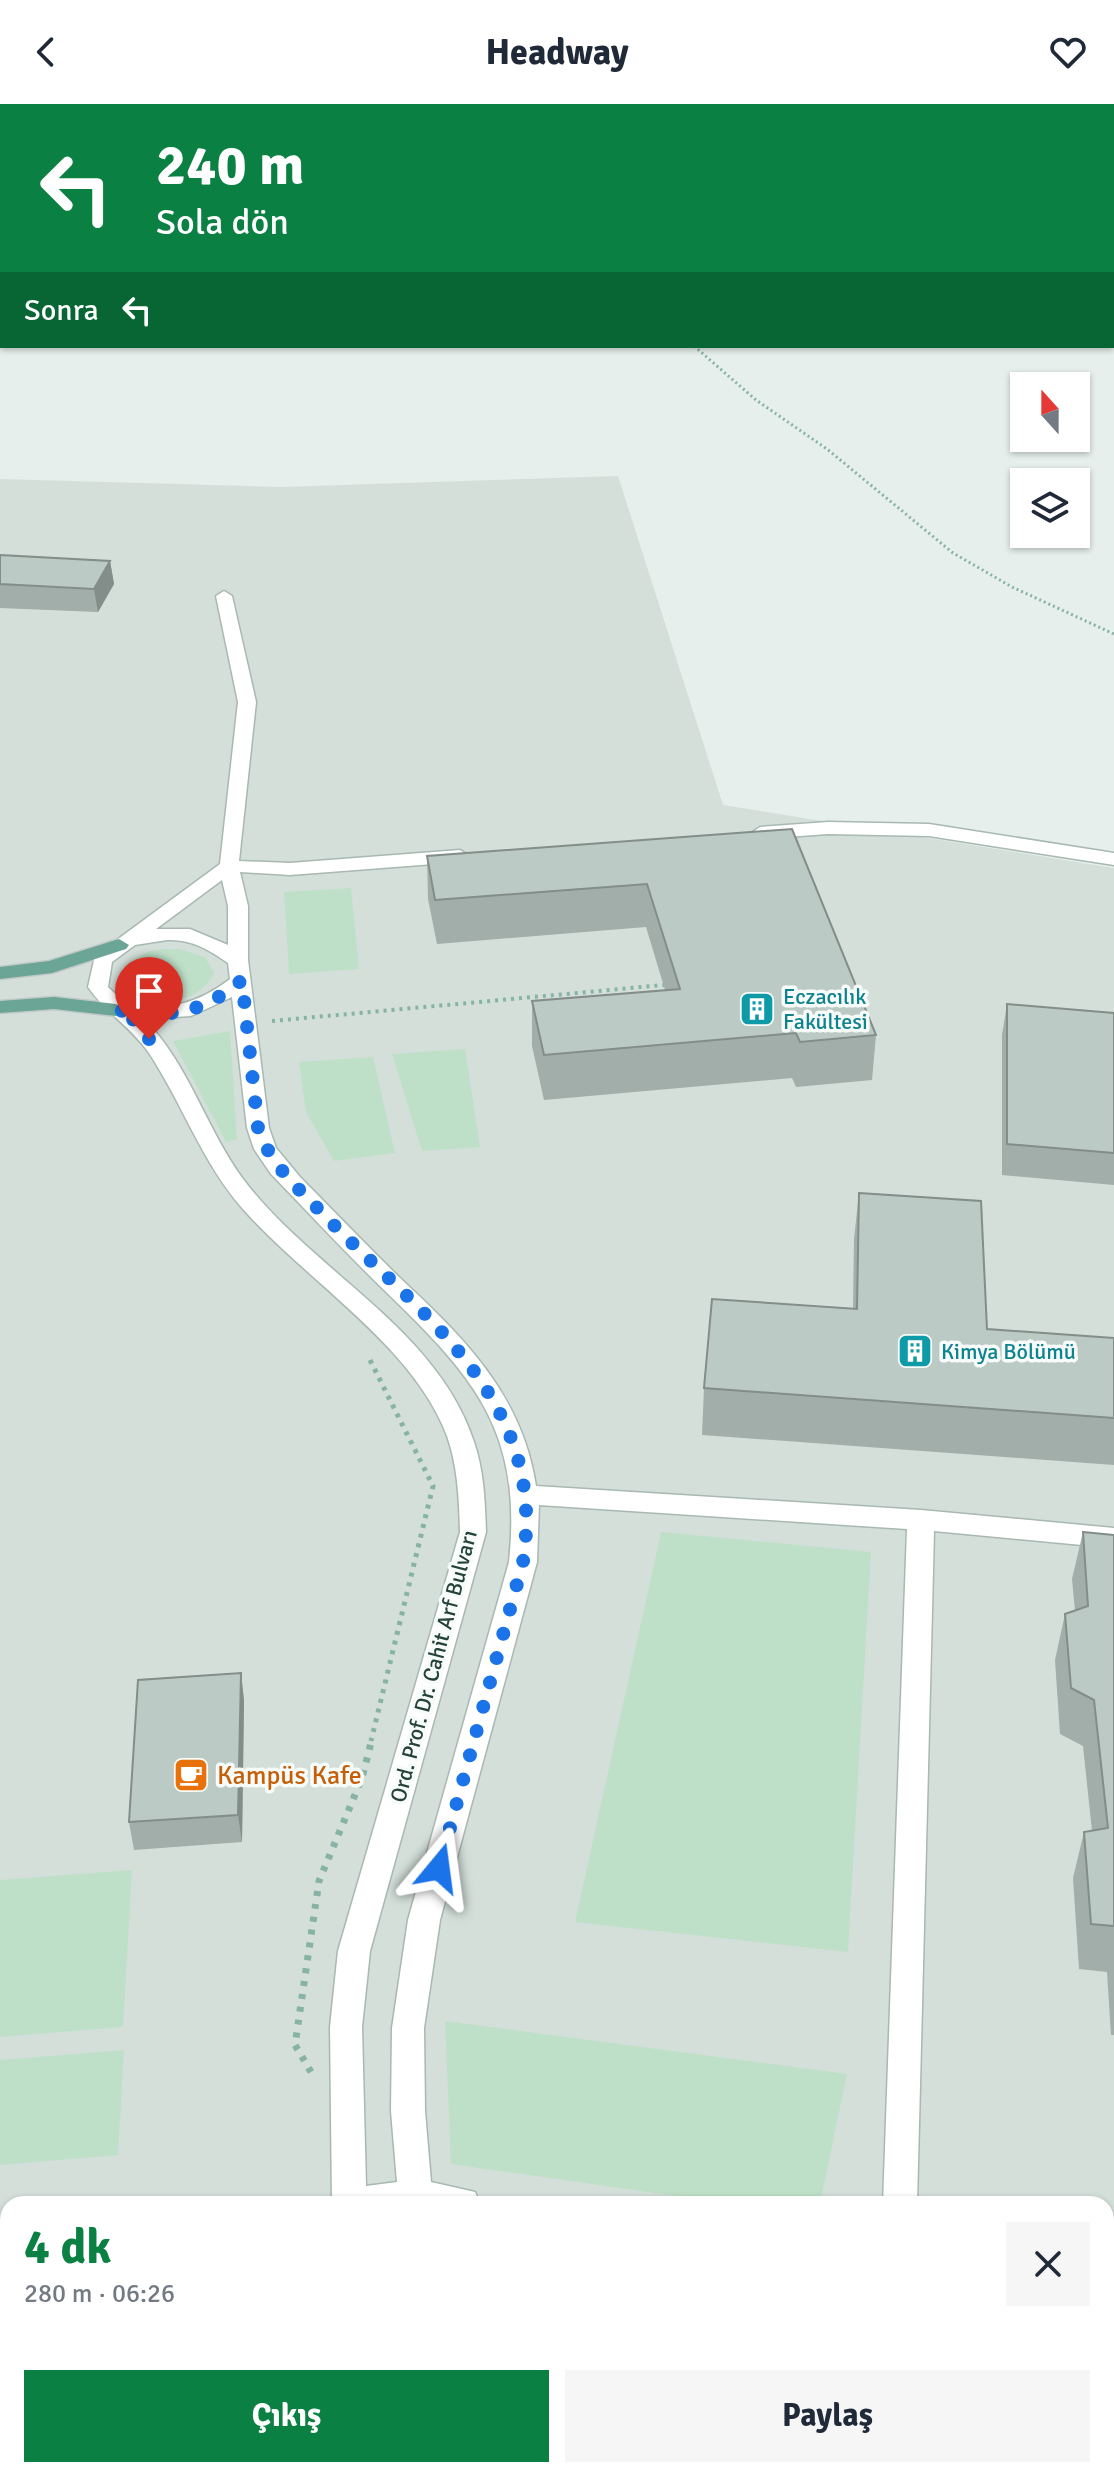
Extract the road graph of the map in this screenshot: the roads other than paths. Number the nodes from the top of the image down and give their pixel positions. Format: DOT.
graph roads {
  1 [pos="224,596"];
  2 [pos="733,835"];
  3 [pos="480,855"];
  4 [pos="1114,859"];
  5 [pos="229,866"];
  6 [pos="119,945"];
  7 [pos="240,970"];
  8 [pos="0,973"];
  9 [pos="0,1007"];
  10 [pos="116,1010"];
  11 [pos="527,1495"];
  12 [pos="921,1520"];
  13 [pos="1114,1538"];
  14 [pos="349,2196"];
  15 [pos="416,2196"];
  16 [pos="900,2196"];
  1 -- 5 [label="street"];
  2 -- 4 [label="street"];
  3 -- 5 [label="street"];
  5 -- 6 [label="street"];
  5 -- 7 [label="street"];
  6 -- 7 [label="street"];
  6 -- 8 [label="main road"];
  6 -- 10 [label="street"];
  7 -- 10 [label="street"];
  7 -- 11 [label="street"];
  9 -- 10 [label="main road"];
  10 -- 14 [label="street, Ord. Prof. Dr. Cahit Arf Bulvarı"];
  11 -- 12 [label="street"];
  11 -- 15 [label="street"];
  12 -- 13 [label="street"];
  12 -- 16 [label="street"];
}
